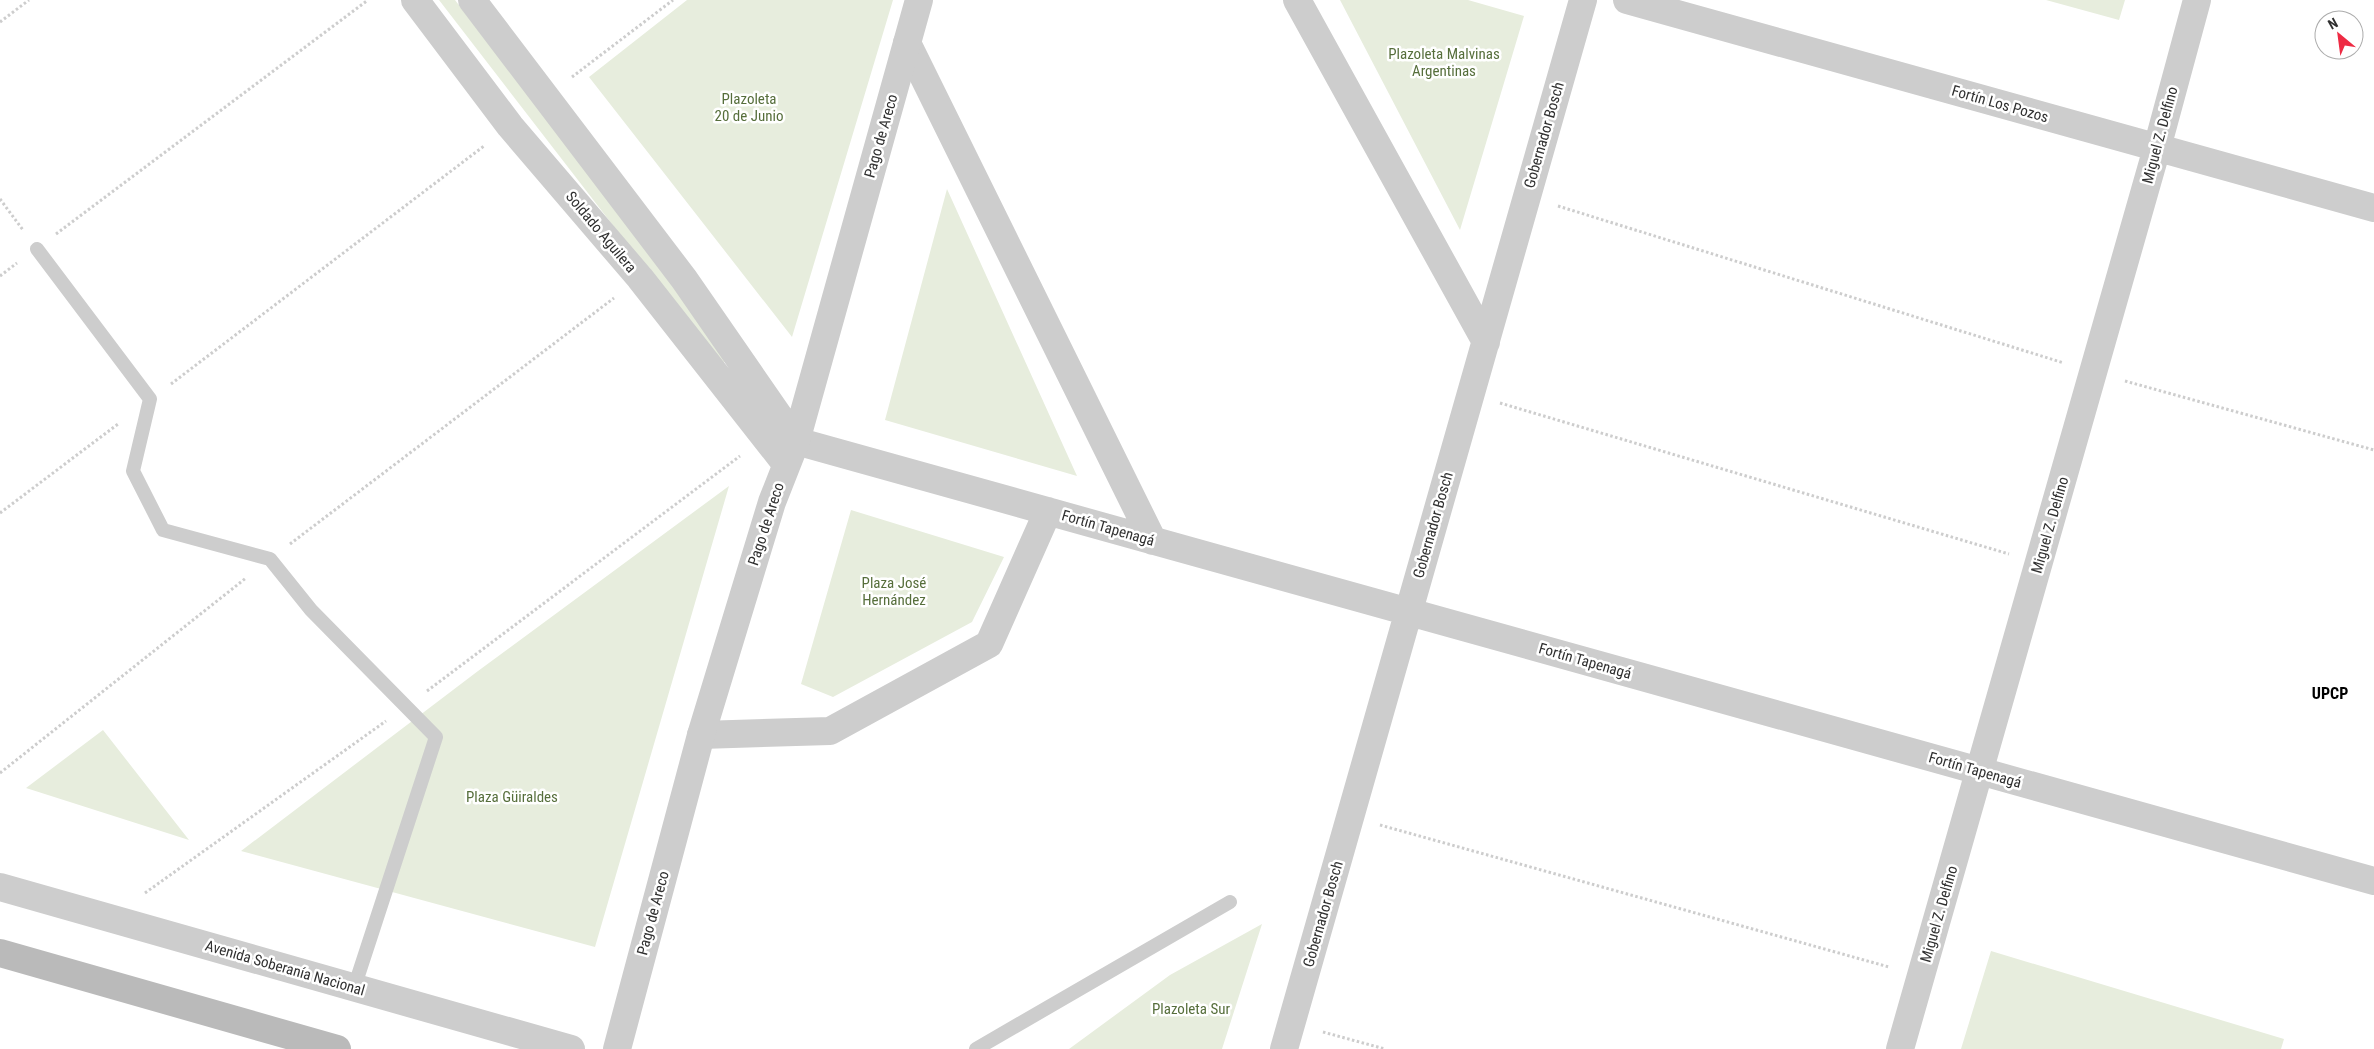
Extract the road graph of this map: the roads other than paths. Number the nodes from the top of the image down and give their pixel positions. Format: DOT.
graph roads {
  1 [pos="415,0"];
  2 [pos="472,0"];
  3 [pos="920,0"];
  4 [pos="1297,0"];
  5 [pos="1583,0"];
  6 [pos="1627,0"];
  7 [pos="2197,0"];
  8 [pos="907,43"];
  9 [pos="2157,148"];
  10 [pos="2374,208"];
  11 [pos="37,249"];
  12 [pos="1486,342"];
  13 [pos="791,452"];
  14 [pos="1048,511"];
  15 [pos="1154,541"];
  16 [pos="1409,612"];
  17 [pos="702,735"];
  18 [pos="1979,771"];
  19 [pos="2374,881"];
  20 [pos="0,888"];
  21 [pos="1230,902"];
  22 [pos="0,953"];
  23 [pos="354,988"];
  24 [pos="1288,1037"];
  25 [pos="337,1049"];
  26 [pos="571,1049"];
  27 [pos="617,1049"];
  28 [pos="976,1049"];
  29 [pos="1900,1049"];
  1 -- 13 [label="street, Soldado Aguilera"];
  2 -- 13 [label="street"];
  3 -- 8 [label="street, Pago de Areco"];
  4 -- 12 [label="street"];
  5 -- 12 [label="street, Gobernador Bosch"];
  6 -- 9 [label="street, Fortín Los Pozos"];
  7 -- 9 [label="street, Miguel Z. Delfino"];
  8 -- 13 [label="street, Pago de Areco"];
  8 -- 15 [label="street"];
  9 -- 10 [label="street, Fortín Los Pozos"];
  9 -- 18 [label="street, Miguel Z. Delfino"];
  11 -- 23 [label="lane"];
  12 -- 16 [label="street, Gobernador Bosch"];
  13 -- 14 [label="street, Fortín Tapenagá"];
  13 -- 17 [label="street, Pago de Areco"];
  14 -- 15 [label="street, Fortín Tapenagá"];
  14 -- 17 [label="street"];
  15 -- 16 [label="street, Fortín Tapenagá"];
  16 -- 18 [label="street, Fortín Tapenagá"];
  16 -- 24 [label="street, Gobernador Bosch"];
  17 -- 27 [label="street, Pago de Areco"];
  18 -- 19 [label="street, Fortín Tapenagá"];
  18 -- 29 [label="street, Miguel Z. Delfino"];
  20 -- 23 [label="street, Avenida Soberanía Nacional"];
  21 -- 28 [label="lane"];
  22 -- 25 [label="main road"];
  23 -- 26 [label="street, Avenida Soberanía Nacional"];
}
